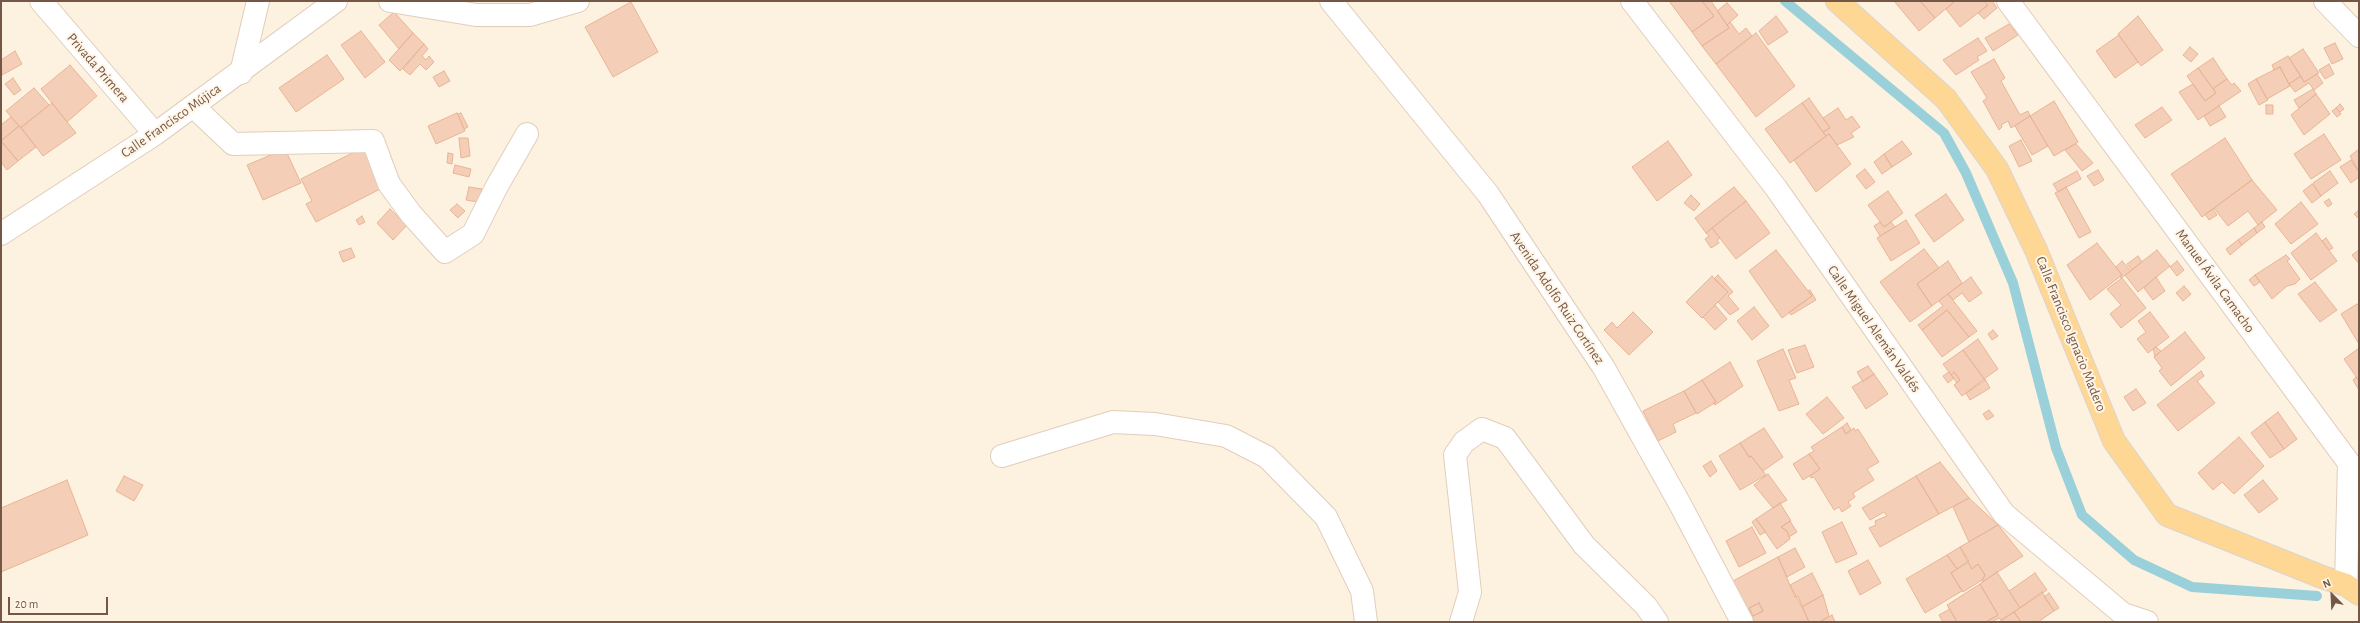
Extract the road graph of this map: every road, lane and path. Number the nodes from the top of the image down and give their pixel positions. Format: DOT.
graph roads {
  1 [pos="41,1"];
  2 [pos="258,1"];
  3 [pos="336,1"];
  4 [pos="390,1"];
  5 [pos="578,1"];
  6 [pos="1331,1"];
  7 [pos="1632,1"];
  8 [pos="1837,1"];
  9 [pos="2008,1"];
  10 [pos="2325,1"];
  11 [pos="2359,36"];
  12 [pos="241,73"];
  13 [pos="194,107"];
  14 [pos="155,134"];
  15 [pos="527,134"];
  16 [pos="1,234"];
  17 [pos="1002,456"];
  18 [pos="2354,460"];
  19 [pos="2353,589"];
  20 [pos="1366,622"];
  21 [pos="1461,622"];
  22 [pos="1657,622"];
  23 [pos="1742,622"];
  24 [pos="2147,622"];
  1 -- 14 [label="street, Privada Primera"];
  2 -- 12 [label="street"];
  3 -- 12 [label="street, Calle Francisco Mújica"];
  4 -- 5 [label="street"];
  6 -- 23 [label="street, Avenida Adolfo Ruiz Cortínez"];
  7 -- 24 [label="street, Calle Miguel Alemán Valdés"];
  8 -- 19 [label="main road, Calle Francisco Ignacio Madero"];
  9 -- 18 [label="street, Manuel Ávila Camacho"];
  10 -- 11 [label="street"];
  12 -- 13 [label="street, Calle Francisco Mújica"];
  13 -- 14 [label="street, Calle Francisco Mújica"];
  13 -- 15 [label="street"];
  14 -- 16 [label="street, Calle Francisco Mújica"];
  17 -- 20 [label="street"];
  18 -- 19 [label="street, Manuel Ávila Camacho"];
  21 -- 22 [label="street"];
}
